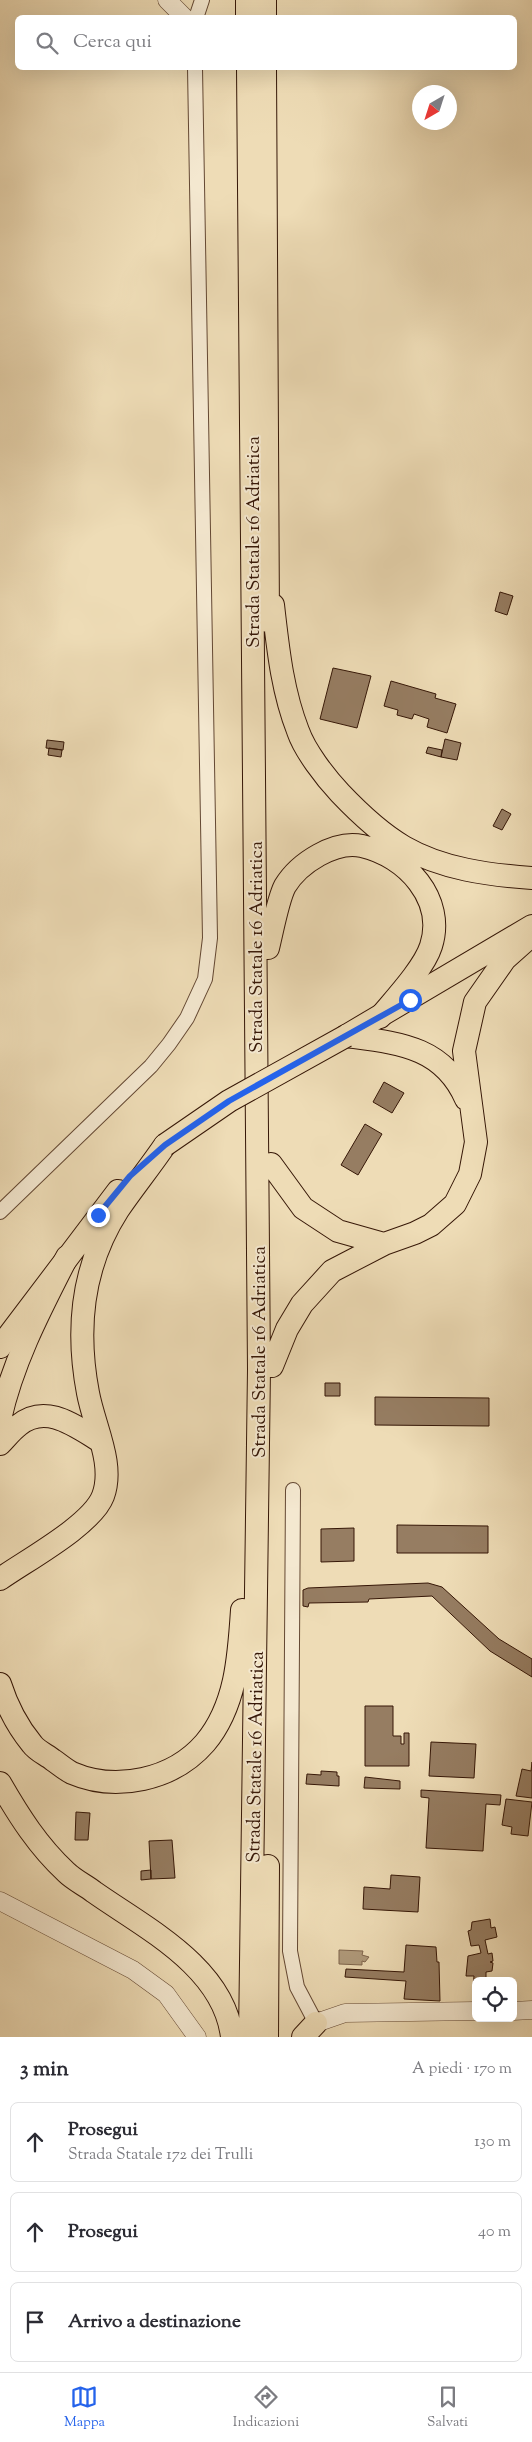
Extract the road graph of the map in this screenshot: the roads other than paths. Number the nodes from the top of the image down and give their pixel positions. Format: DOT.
graph roads {
  1 [pos="167,0"];
  2 [pos="202,0"];
  3 [pos="247,0"];
  4 [pos="264,0"];
  5 [pos="182,15"];
  6 [pos="197,15"];
  7 [pos="247,15"];
  8 [pos="265,15"];
  9 [pos="195,70"];
  10 [pos="248,70"];
  11 [pos="265,70"];
  12 [pos="268,558"];
  13 [pos="532,878"];
  14 [pos="532,926"];
  15 [pos="532,935"];
  16 [pos="268,948"];
  17 [pos="380,1017"];
  18 [pos="346,1036"];
  19 [pos="473,1114"];
  20 [pos="165,1145"];
  21 [pos="271,1164"];
  22 [pos="0,1212"];
  23 [pos="384,1244"];
  24 [pos="66,1257"];
  25 [pos="259,1327"];
  26 [pos="0,1347"];
  27 [pos="272,1366"];
  28 [pos="0,1419"];
  29 [pos="100,1441"];
  30 [pos="0,1444"];
  31 [pos="292,1490"];
  32 [pos="0,1578"];
  33 [pos="0,1684"];
  34 [pos="0,1783"];
  35 [pos="0,1900"];
  36 [pos="532,2010"];
  37 [pos="472,2011"];
  38 [pos="517,2011"];
  39 [pos="310,2030"];
  40 [pos="197,2037"];
  41 [pos="232,2037"];
  42 [pos="250,2037"];
  43 [pos="267,2037"];
  1 -- 5 [label="street"];
  2 -- 6 [label="street"];
  3 -- 7 [label="main road"];
  4 -- 8 [label="main road"];
  9 -- 22 [label="street"];
  10 -- 25 [label="main road, Strada Statale 16 Adriatica"];
  11 -- 12 [label="main road, Strada Statale 16 Adriatica"];
  12 -- 13 [label="main road"];
  12 -- 16 [label="main road, Strada Statale 16 Adriatica"];
  14 -- 17 [label="main road"];
  15 -- 19 [label="main road"];
  16 -- 17 [label="main road"];
  16 -- 21 [label="main road, Strada Statale 16 Adriatica"];
  17 -- 18 [label="main road"];
  18 -- 19 [label="main road"];
  18 -- 20 [label="main road, bridge"];
  19 -- 23 [label="main road"];
  20 -- 24 [label="main road"];
  20 -- 29 [label="main road"];
  21 -- 23 [label="main road"];
  21 -- 27 [label="main road, Strada Statale 16 Adriatica"];
  23 -- 27 [label="main road"];
  24 -- 26 [label="main road"];
  24 -- 28 [label="main road"];
  25 -- 33 [label="main road"];
  25 -- 42 [label="main road, Strada Statale 16 Adriatica"];
  27 -- 43 [label="main road, Strada Statale 16 Adriatica"];
  29 -- 30 [label="main road"];
  29 -- 32 [label="main road"];
  31 -- 39 [label="street"];
  34 -- 41 [label="main road"];
  35 -- 40 [label="street"];
  36 -- 38 [label="street"];
  37 -- 39 [label="street"];
}
